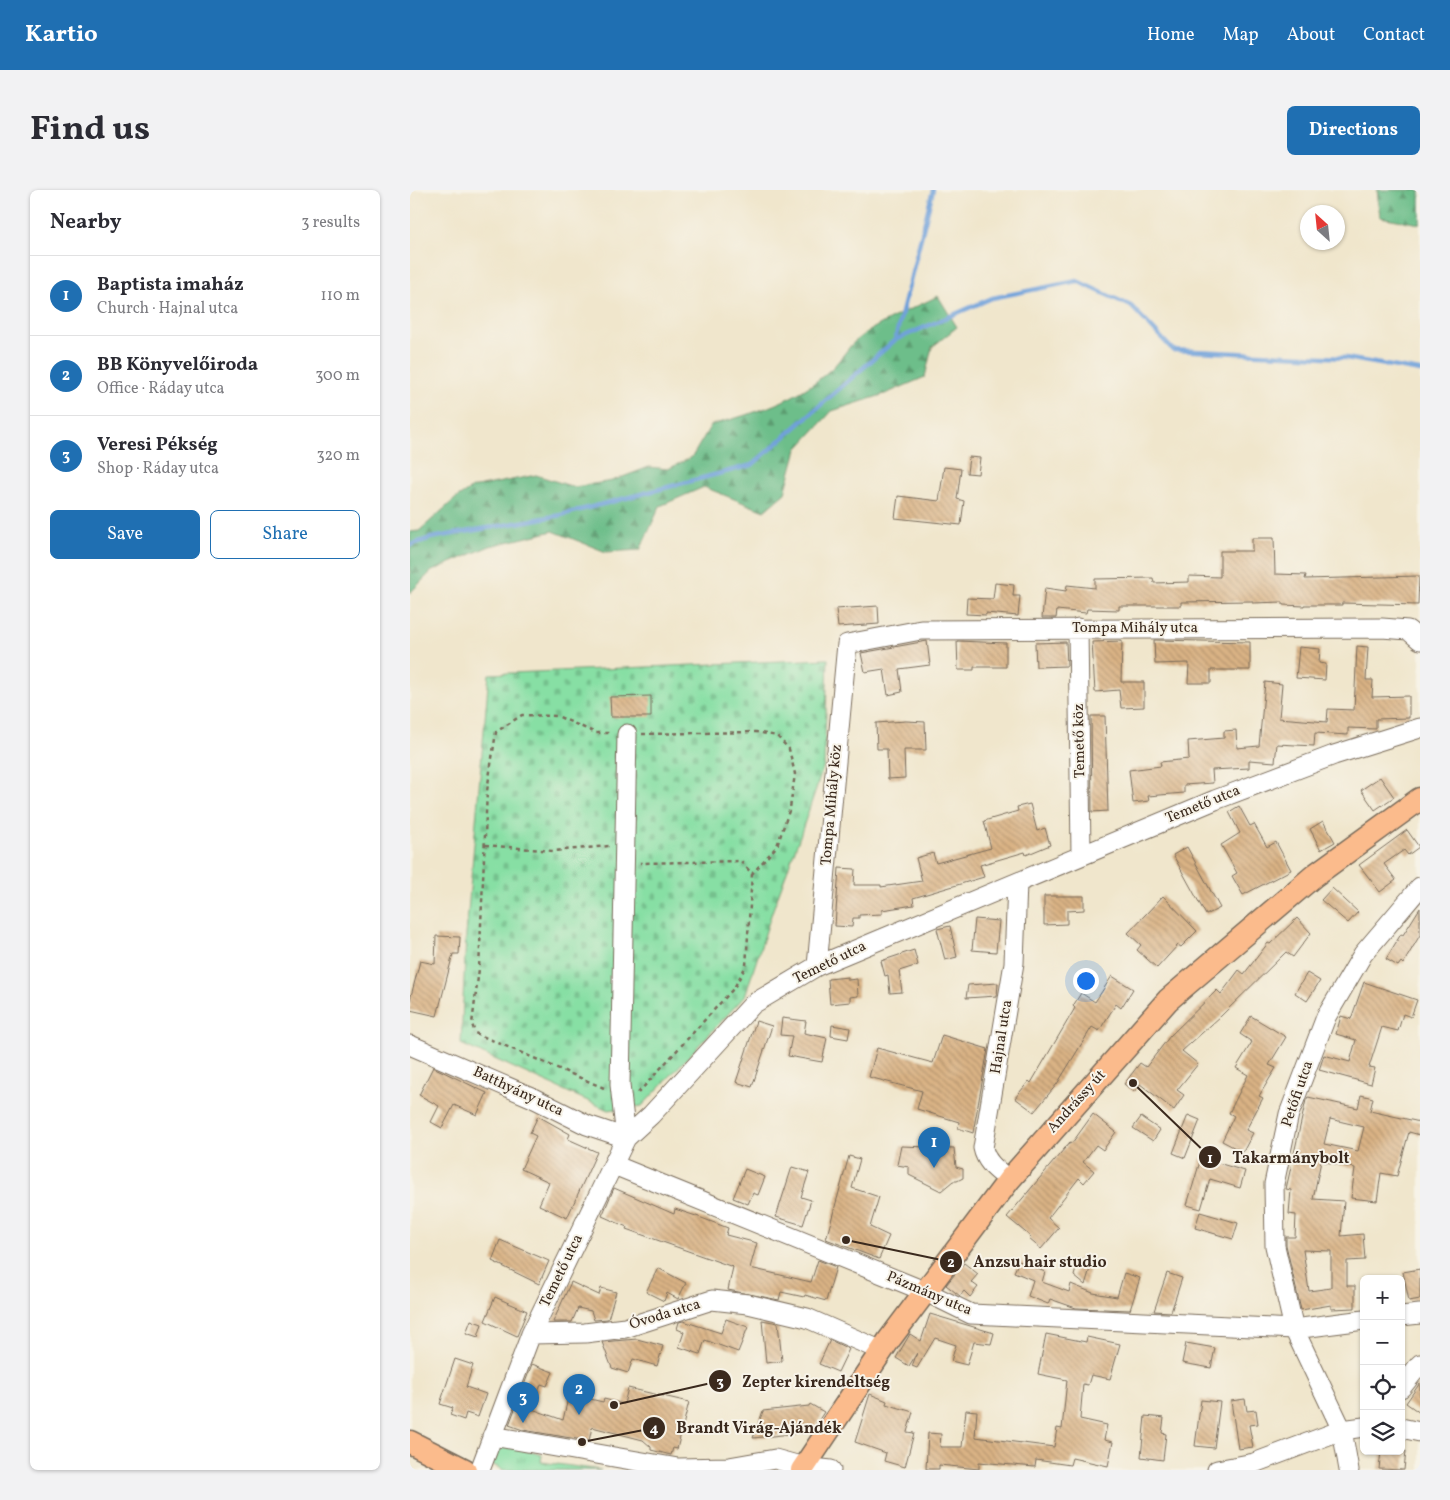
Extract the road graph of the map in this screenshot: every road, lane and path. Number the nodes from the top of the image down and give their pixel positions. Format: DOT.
graph roads {
  1 [pos="1078,628"];
  2 [pos="1420,640"];
  3 [pos="847,644"];
  4 [pos="1420,728"];
  5 [pos="627,734"];
  6 [pos="1420,799"];
  7 [pos="484,845"];
  8 [pos="625,854"];
  9 [pos="1081,854"];
  10 [pos="752,874"];
  11 [pos="1017,883"];
  12 [pos="1420,887"];
  13 [pos="817,966"];
  14 [pos="410,1045"];
  15 [pos="621,1094"];
  16 [pos="626,1138"];
  17 [pos="614,1165"];
  18 [pos="1009,1180"];
  19 [pos="924,1291"];
  20 [pos="1420,1314"];
  21 [pos="1405,1316"];
  22 [pos="1360,1321"];
  23 [pos="1294,1329"];
  24 [pos="531,1334"];
  25 [pos="882,1351"];
  26 [pos="1420,1364"];
  27 [pos="1405,1383"];
  28 [pos="1360,1428"];
  29 [pos="1405,1429"];
  30 [pos="1342,1430"];
  31 [pos="1420,1432"];
  32 [pos="492,1436"];
  33 [pos="410,1442"];
  34 [pos="803,1468"];
  35 [pos="464,1470"];
  36 [pos="480,1470"];
  37 [pos="832,1470"];
  38 [pos="1217,1470"];
  39 [pos="1349,1470"];
  1 -- 2 [label="street, Tompa Mihály utca"];
  1 -- 3 [label="street, Tompa Mihály utca"];
  1 -- 9 [label="street, Temető köz"];
  3 -- 13 [label="street, Tompa Mihály köz"];
  4 -- 9 [label="street, Temető utca"];
  5 -- 7 [label="path"];
  5 -- 8 [label="street"];
  5 -- 10 [label="path"];
  6 -- 18 [label="main road, Andrássy út"];
  7 -- 8 [label="path"];
  7 -- 15 [label="path"];
  8 -- 10 [label="path"];
  8 -- 15 [label="street"];
  9 -- 11 [label="street, Temető utca"];
  10 -- 15 [label="path"];
  11 -- 13 [label="street, Temető utca"];
  11 -- 18 [label="street, Hajnal utca"];
  12 -- 23 [label="street, Petőfi utca"];
  13 -- 16 [label="street, Temető utca"];
  14 -- 16 [label="street, Batthyány utca"];
  15 -- 16 [label="street"];
  16 -- 17 [label="street, Temető utca"];
  17 -- 19 [label="street, Pázmány utca"];
  17 -- 24 [label="street, Temető utca"];
  18 -- 19 [label="main road, Andrássy út"];
  19 -- 23 [label="street, Pázmány utca"];
  19 -- 25 [label="main road, Andrássy út"];
  20 -- 21 [label="street"];
  22 -- 23 [label="street, Pázmány utca"];
  23 -- 30 [label="street, Petőfi utca"];
  24 -- 25 [label="street, Óvoda utca"];
  24 -- 32 [label="street, Temető utca"];
  25 -- 34 [label="main road, Andrássy út"];
  26 -- 27 [label="street"];
  28 -- 30 [label="street"];
  29 -- 31 [label="street"];
  30 -- 38 [label="street"];
  30 -- 39 [label="street, Petőfi utca"];
  32 -- 34 [label="street"];
  32 -- 36 [label="street, Temető utca"];
  33 -- 35 [label="main road"];
  34 -- 37 [label="street"];
}
